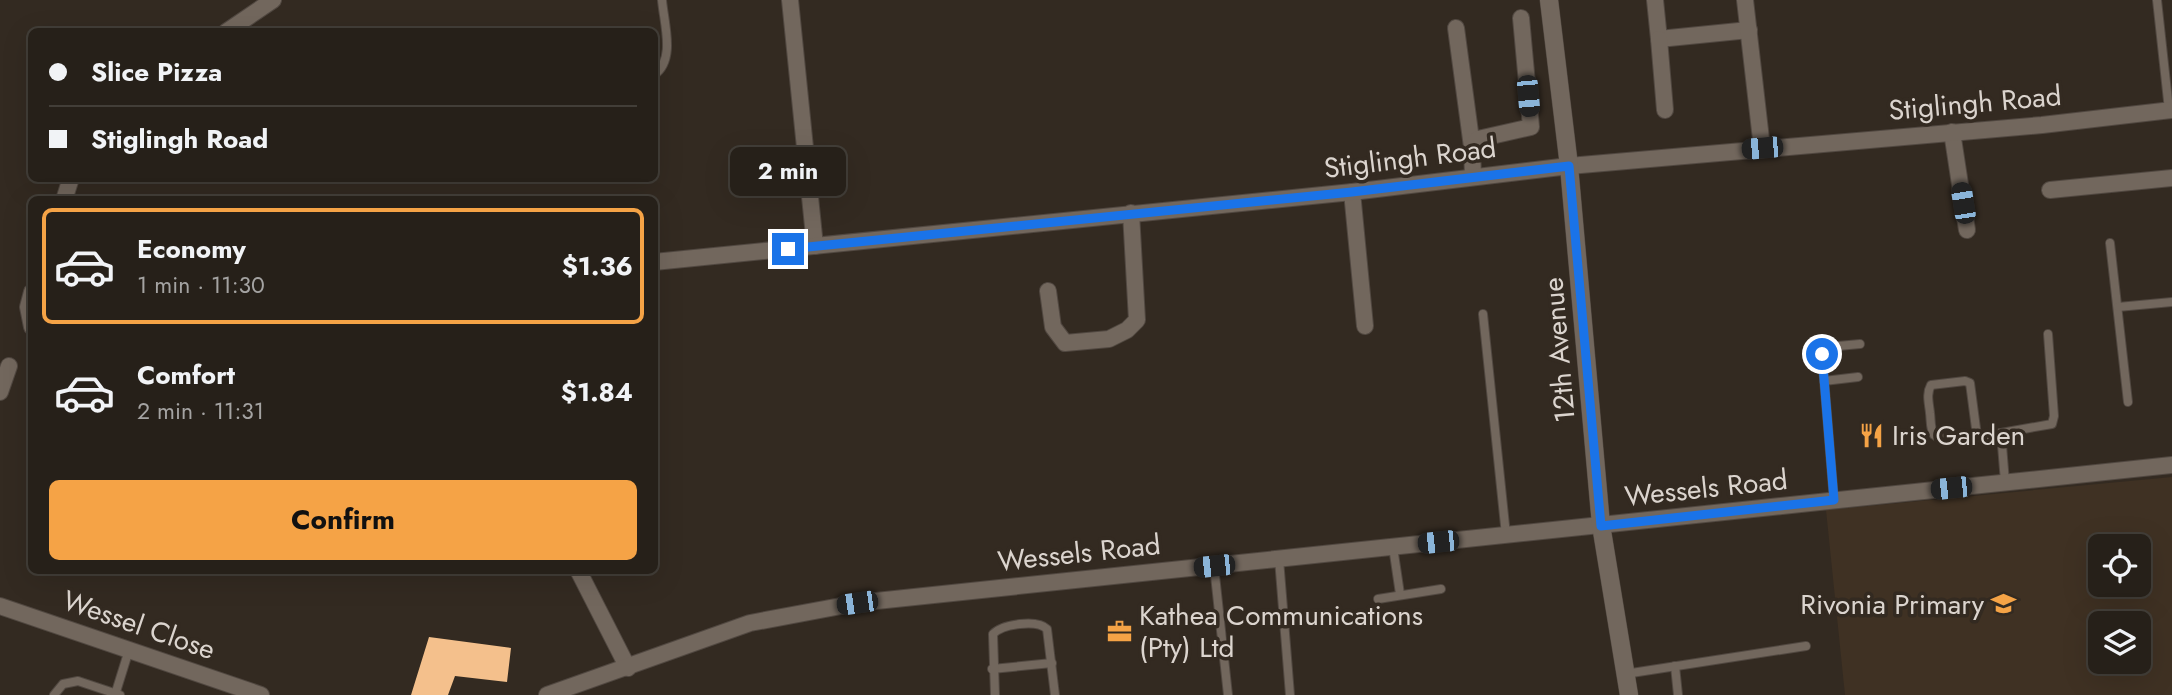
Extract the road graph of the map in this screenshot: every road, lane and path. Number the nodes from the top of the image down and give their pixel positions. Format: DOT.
graph roads {
  1 [pos="273,0"];
  2 [pos="662,0"];
  3 [pos="790,0"];
  4 [pos="1549,0"];
  5 [pos="1655,0"];
  6 [pos="1745,0"];
  7 [pos="2157,0"];
  8 [pos="1521,18"];
  9 [pos="232,28"];
  10 [pos="1456,28"];
  11 [pos="1749,30"];
  12 [pos="1659,39"];
  13 [pos="658,71"];
  14 [pos="1665,110"];
  15 [pos="2170,110"];
  16 [pos="1952,132"];
  17 [pos="1472,147"];
  18 [pos="1762,148"];
  19 [pos="1569,166"];
  20 [pos="1473,177"];
  21 [pos="2172,178"];
  22 [pos="2050,190"];
  23 [pos="1352,192"];
  24 [pos="1131,213"];
  25 [pos="1967,230"];
  26 [pos="2110,243"];
  27 [pos="815,246"];
  28 [pos="658,262"];
  29 [pos="1048,291"];
  30 [pos="2172,302"];
  31 [pos="2118,307"];
  32 [pos="1483,314"];
  33 [pos="1365,326"];
  34 [pos="2048,334"];
  35 [pos="1860,344"];
  36 [pos="9,366"];
  37 [pos="1858,377"];
  38 [pos="1824,381"];
  39 [pos="0,392"];
  40 [pos="2127,402"];
  41 [pos="2001,433"];
  42 [pos="1977,436"];
  43 [pos="2172,465"];
  44 [pos="2005,482"];
  45 [pos="1834,500"];
  46 [pos="1601,526"];
  47 [pos="1506,535"];
  48 [pos="1393,547"];
  49 [pos="1279,559"];
  50 [pos="1214,566"];
  51 [pos="580,574"];
  52 [pos="1441,589"];
  53 [pos="1400,594"];
  54 [pos="1378,599"];
  55 [pos="0,606"];
  56 [pos="1806,646"];
  57 [pos="129,649"];
  58 [pos="1052,663"];
  59 [pos="1675,666"];
  60 [pos="628,668"];
  61 [pos="992,669"];
  62 [pos="1625,674"];
  63 [pos="117,694"];
  64 [pos="54,695"];
  65 [pos="261,695"];
  66 [pos="547,695"];
  67 [pos="995,695"];
  68 [pos="1055,695"];
  69 [pos="1228,695"];
  70 [pos="1290,695"];
  71 [pos="1629,695"];
  72 [pos="1678,695"];
  1 -- 9 [label="street"];
  2 -- 13 [label="lane"];
  3 -- 27 [label="street"];
  4 -- 19 [label="main road, 12th Avenue"];
  5 -- 12 [label="street"];
  6 -- 11 [label="street"];
  7 -- 15 [label="lane"];
  8 -- 17 [label="street"];
  10 -- 17 [label="street"];
  11 -- 12 [label="street"];
  11 -- 18 [label="street"];
  12 -- 14 [label="street"];
  15 -- 16 [label="street, Stiglingh Road"];
  16 -- 18 [label="street, Stiglingh Road"];
  16 -- 25 [label="street"];
  17 -- 20 [label="street"];
  18 -- 19 [label="street, Stiglingh Road"];
  19 -- 20 [label="street, Stiglingh Road"];
  19 -- 46 [label="main road, 12th Avenue"];
  20 -- 23 [label="street, Stiglingh Road"];
  21 -- 22 [label="street"];
  23 -- 24 [label="street, Stiglingh Road"];
  23 -- 33 [label="street"];
  24 -- 27 [label="street, Stiglingh Road"];
  24 -- 29 [label="street"];
  26 -- 31 [label="lane"];
  27 -- 28 [label="street, Stiglingh Road"];
  30 -- 31 [label="lane"];
  31 -- 40 [label="lane"];
  32 -- 47 [label="lane"];
  34 -- 41 [label="lane"];
  35 -- 38 [label="lane"];
  36 -- 39 [label="street"];
  37 -- 38 [label="lane"];
  38 -- 45 [label="lane"];
  41 -- 42 [label="lane"];
  41 -- 44 [label="lane"];
  42 -- 42 [label="lane"];
  43 -- 44 [label="street, Wessels Road"];
  44 -- 45 [label="street, Wessels Road"];
  45 -- 46 [label="street, Wessels Road"];
  46 -- 47 [label="street, Wessels Road"];
  46 -- 62 [label="main road, 12th Avenue"];
  47 -- 48 [label="street, Wessels Road"];
  48 -- 49 [label="street, Wessels Road"];
  48 -- 53 [label="lane"];
  49 -- 50 [label="street, Wessels Road"];
  49 -- 70 [label="lane"];
  50 -- 60 [label="street, Wessels Road"];
  50 -- 69 [label="lane"];
  51 -- 60 [label="street"];
  52 -- 53 [label="lane"];
  53 -- 54 [label="lane"];
  55 -- 57 [label="street, Wessel Close"];
  56 -- 59 [label="lane"];
  57 -- 63 [label="lane"];
  57 -- 65 [label="street, Wessel Close"];
  58 -- 61 [label="lane"];
  58 -- 61 [label="lane"];
  58 -- 68 [label="lane"];
  59 -- 62 [label="lane"];
  59 -- 72 [label="lane"];
  60 -- 66 [label="street, Wessels Road"];
  61 -- 67 [label="lane"];
  62 -- 71 [label="main road, 12th Avenue"];
  63 -- 64 [label="lane"];
}
